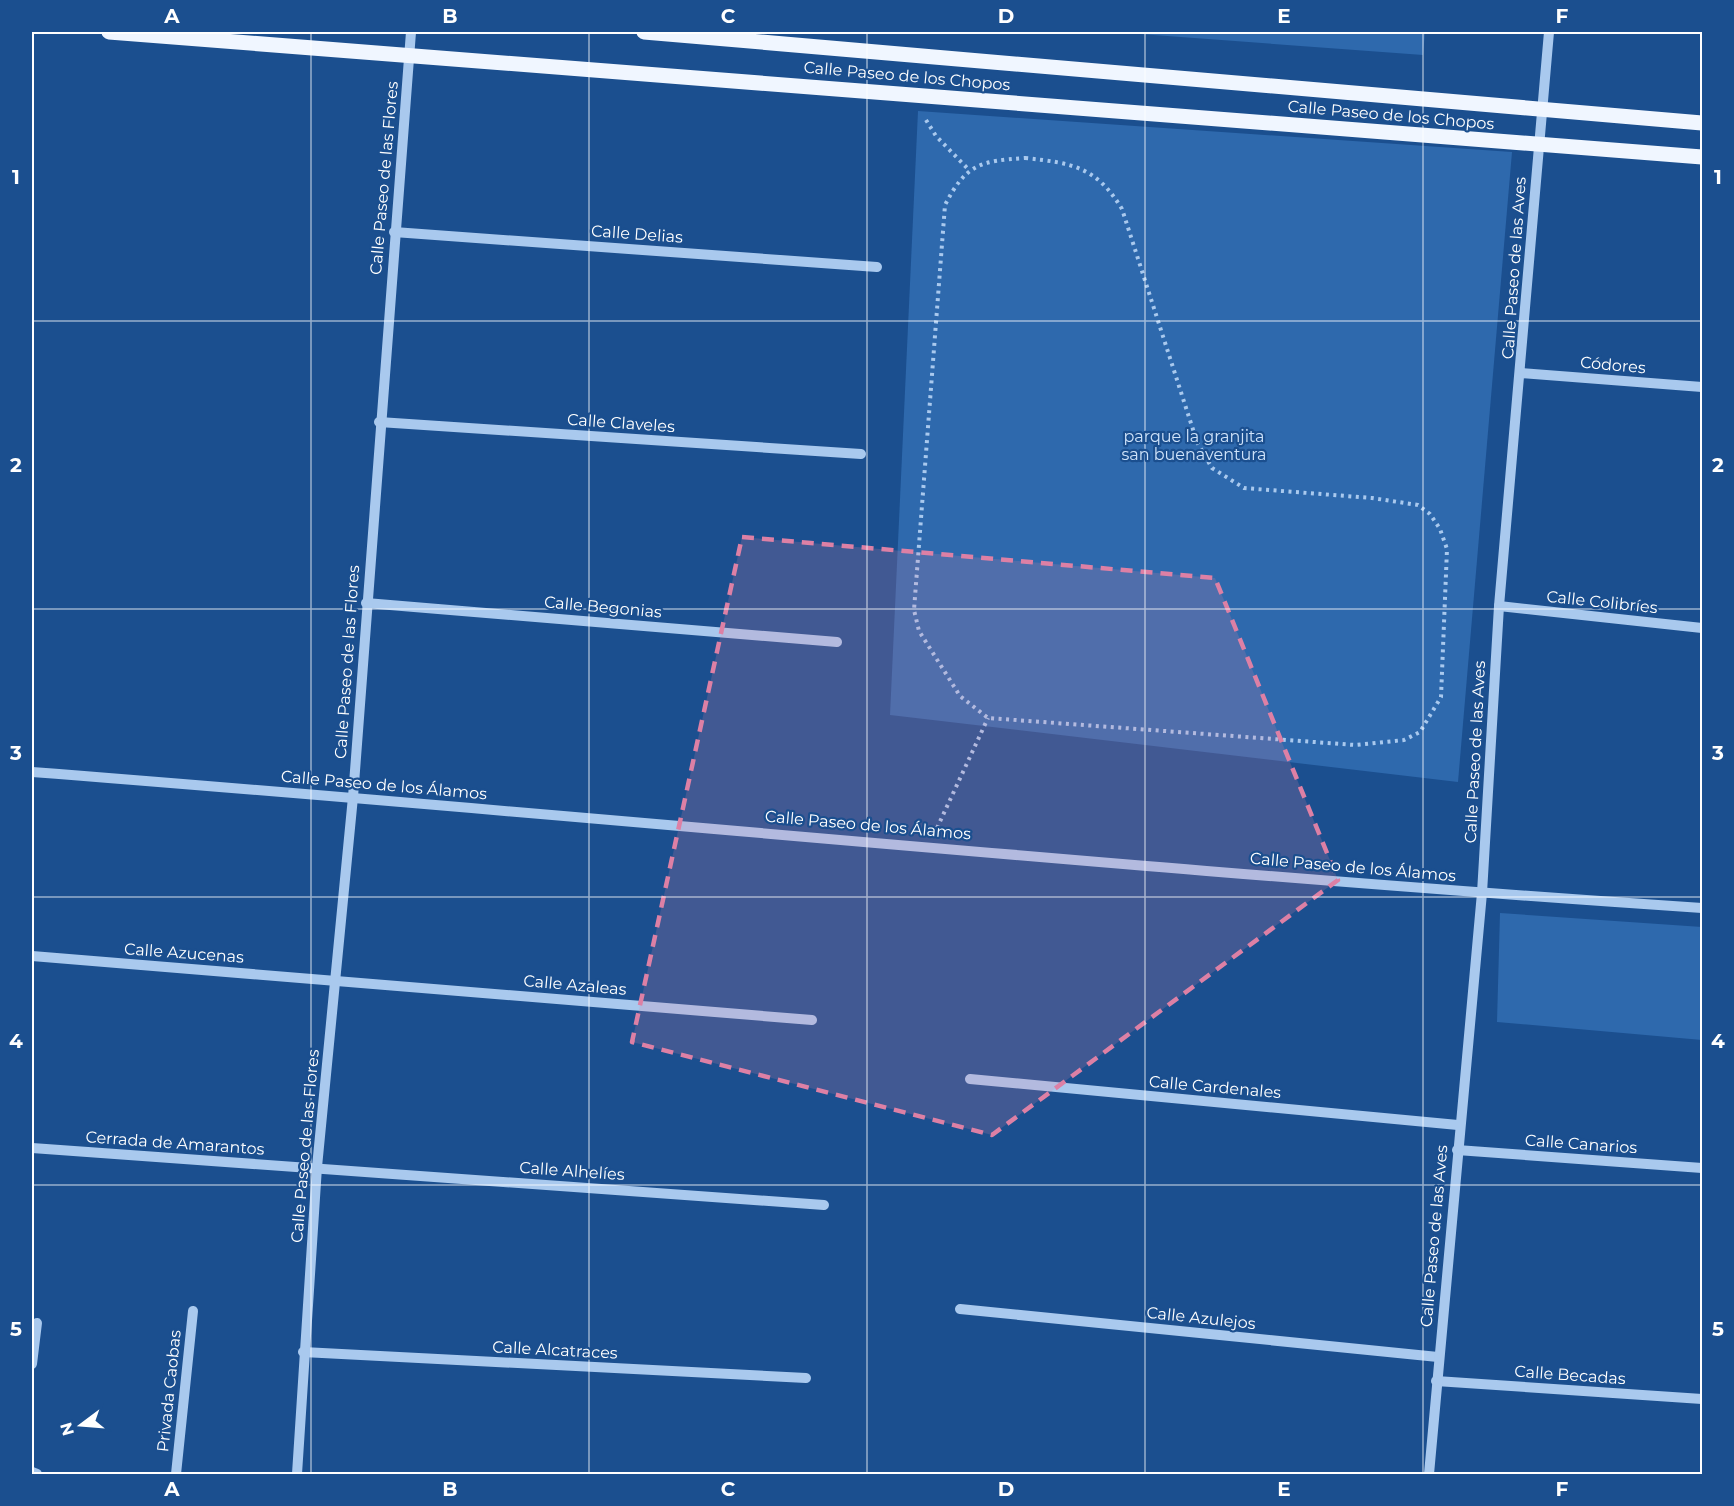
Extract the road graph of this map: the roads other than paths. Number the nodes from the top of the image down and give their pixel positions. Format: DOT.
graph roads {
  1 [pos="108,32"];
  2 [pos="411,32"];
  3 [pos="644,32"];
  4 [pos="1549,32"];
  5 [pos="409,54"];
  6 [pos="1542,109"];
  7 [pos="1702,123"];
  8 [pos="1539,145"];
  9 [pos="1702,158"];
  10 [pos="394,232"];
  11 [pos="877,267"];
  12 [pos="1521,373"];
  13 [pos="1702,387"];
  14 [pos="379,422"];
  15 [pos="861,454"];
  16 [pos="366,603"];
  17 [pos="1499,606"];
  18 [pos="1702,628"];
  19 [pos="837,642"];
  20 [pos="32,772"];
  21 [pos="353,797"];
  22 [pos="1482,893"];
  23 [pos="1702,908"];
  24 [pos="32,956"];
  25 [pos="335,979"];
  26 [pos="812,1020"];
  27 [pos="969,1079"];
  28 [pos="1458,1125"];
  29 [pos="32,1148"];
  30 [pos="1457,1150"];
  31 [pos="317,1167"];
  32 [pos="1702,1168"];
  33 [pos="824,1205"];
  34 [pos="960,1309"];
  35 [pos="193,1311"];
  36 [pos="37,1323"];
  37 [pos="32,1346"];
  38 [pos="303,1352"];
  39 [pos="1438,1357"];
  40 [pos="32,1364"];
  41 [pos="806,1378"];
  42 [pos="1436,1381"];
  43 [pos="1702,1399"];
  44 [pos="32,1472"];
  45 [pos="37,1474"];
  46 [pos="176,1474"];
  47 [pos="297,1474"];
  48 [pos="1429,1474"];
  1 -- 5 [label="main road, Calle Paseo de los Chopos"];
  2 -- 5 [label="street, Calle Paseo de las Flores"];
  3 -- 6 [label="main road, Calle Paseo de los Chopos"];
  4 -- 6 [label="street, Calle Paseo de las Aves"];
  5 -- 8 [label="main road, Calle Paseo de los Chopos"];
  5 -- 10 [label="street, Calle Paseo de las Flores"];
  6 -- 7 [label="main road, Calle Paseo de los Chopos"];
  6 -- 8 [label="street, Calle Paseo de las Aves"];
  8 -- 9 [label="main road, Calle Paseo de los Chopos"];
  8 -- 12 [label="street, Calle Paseo de las Aves"];
  10 -- 11 [label="street, Calle Delias"];
  10 -- 14 [label="street, Calle Paseo de las Flores"];
  12 -- 13 [label="street, Códores"];
  12 -- 17 [label="street, Calle Paseo de las Aves"];
  14 -- 15 [label="street, Calle Claveles"];
  14 -- 16 [label="street, Calle Paseo de las Flores"];
  16 -- 19 [label="street, Calle Begonias"];
  16 -- 21 [label="street, Calle Paseo de las Flores"];
  17 -- 18 [label="street, Calle Colibríes"];
  17 -- 22 [label="street, Calle Paseo de las Aves"];
  20 -- 21 [label="street, Calle Paseo de los Álamos"];
  21 -- 22 [label="street, Calle Paseo de los Álamos"];
  21 -- 25 [label="street, Calle Paseo de las Flores"];
  22 -- 23 [label="street, Calle Paseo de los Álamos"];
  22 -- 28 [label="street, Calle Paseo de las Aves"];
  24 -- 25 [label="street, Calle Azucenas"];
  25 -- 26 [label="street, Calle Azaleas"];
  25 -- 31 [label="street, Calle Paseo de las Flores"];
  27 -- 28 [label="street, Calle Cardenales"];
  28 -- 30 [label="street, Calle Paseo de las Aves"];
  29 -- 31 [label="street, Cerrada de Amarantos"];
  30 -- 32 [label="street, Calle Canarios"];
  30 -- 39 [label="street, Calle Paseo de las Aves"];
  31 -- 33 [label="street, Calle Alhelíes"];
  31 -- 38 [label="street, Calle Paseo de las Flores"];
  34 -- 39 [label="street, Calle Azulejos"];
  35 -- 46 [label="street, Privada Caobas"];
  36 -- 37 [label="street"];
  37 -- 40 [label="street"];
  38 -- 41 [label="street, Calle Alcatraces"];
  38 -- 47 [label="street, Calle Paseo de las Flores"];
  39 -- 42 [label="street, Calle Paseo de las Aves"];
  42 -- 43 [label="street, Calle Becadas"];
  42 -- 48 [label="street, Calle Paseo de las Aves"];
  44 -- 45 [label="street"];
}
